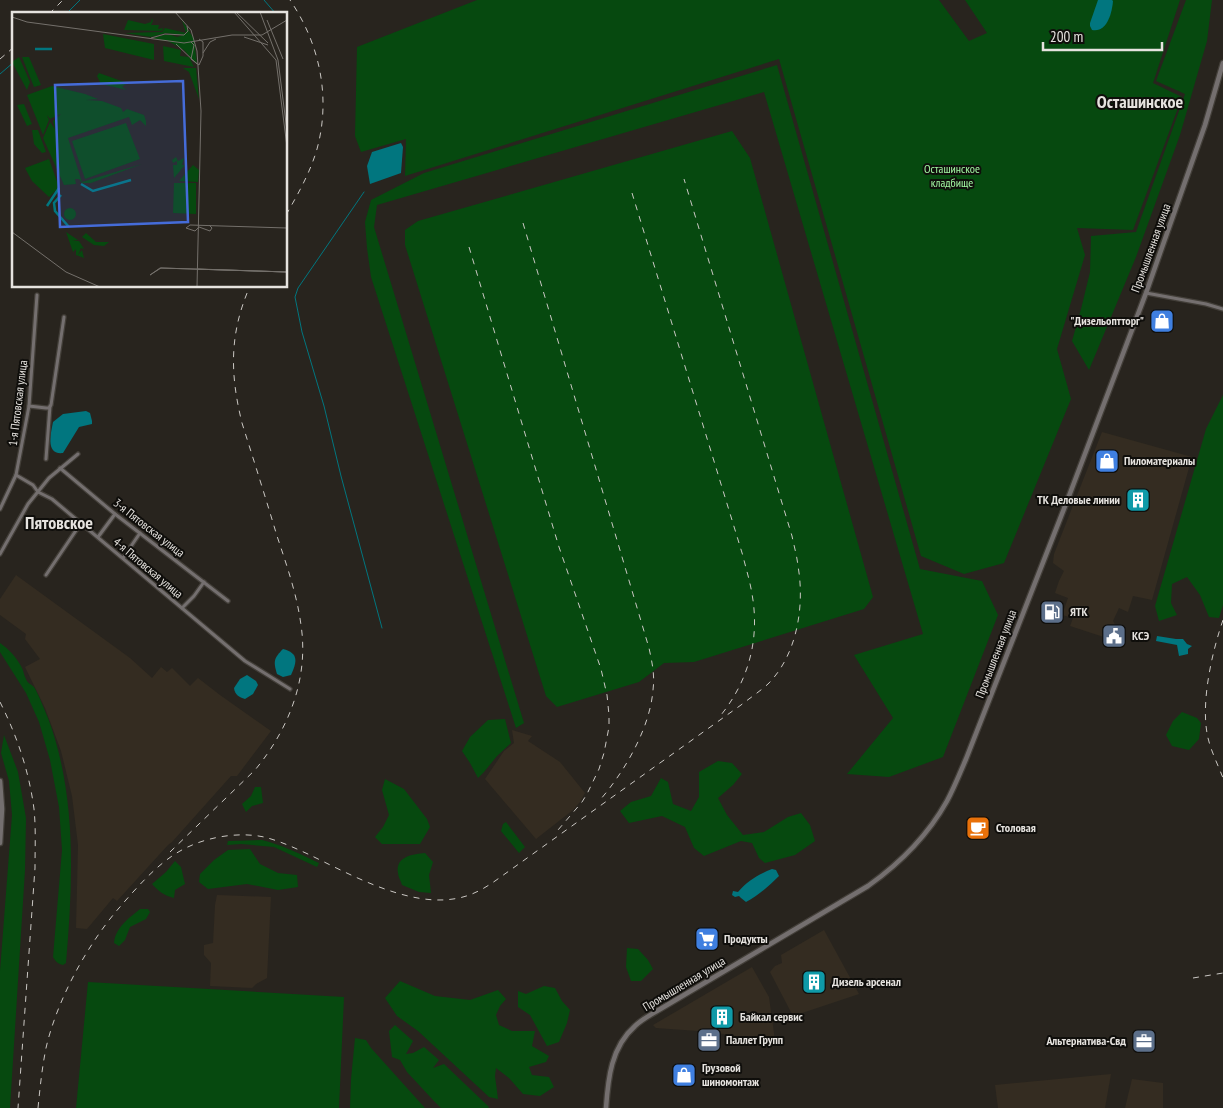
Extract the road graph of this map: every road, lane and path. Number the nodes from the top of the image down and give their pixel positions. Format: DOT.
graph roads {
  1 [pos="1223,63"];
  2 [pos="1222,73"];
  3 [pos="1146,293"];
  4 [pos="37,295"];
  5 [pos="1223,309"];
  6 [pos="64,317"];
  7 [pos="50,405"];
  8 [pos="30,406"];
  9 [pos="78,454"];
  10 [pos="46,459"];
  11 [pos="60,468"];
  12 [pos="16,475"];
  13 [pos="38,492"];
  14 [pos="0,509"];
  15 [pos="115,514"];
  16 [pos="81,523"];
  17 [pos="140,533"];
  18 [pos="98,537"];
  19 [pos="0,554"];
  20 [pos="123,558"];
  21 [pos="46,575"];
  22 [pos="204,582"];
  23 [pos="228,602"];
  24 [pos="182,608"];
  25 [pos="290,690"];
  26 [pos="0,781"];
  27 [pos="0,843"];
  28 [pos="606,1108"];
  1 -- 2 [label="street, Промышленная улица"];
  2 -- 3 [label="street, Промышленная улица"];
  3 -- 5 [label="street"];
  3 -- 28 [label="street, Промышленная улица"];
  4 -- 8 [label="street, 1-я Пятовская улица"];
  6 -- 7 [label="street"];
  7 -- 8 [label="street"];
  7 -- 10 [label="street"];
  8 -- 12 [label="street, 1-я Пятовская улица"];
  9 -- 11 [label="street"];
  11 -- 13 [label="street"];
  11 -- 15 [label="street, 3-я Пятовская улица"];
  12 -- 13 [label="street, 4-я Пятовская улица"];
  12 -- 14 [label="street, 1-я Пятовская улица"];
  13 -- 16 [label="street, 4-я Пятовская улица"];
  13 -- 19 [label="street"];
  15 -- 17 [label="street, 3-я Пятовская улица"];
  15 -- 18 [label="street"];
  16 -- 18 [label="street, 4-я Пятовская улица"];
  16 -- 21 [label="street"];
  17 -- 20 [label="street"];
  17 -- 22 [label="street, 3-я Пятовская улица"];
  18 -- 20 [label="street, 4-я Пятовская улица"];
  20 -- 24 [label="street, 4-я Пятовская улица"];
  22 -- 23 [label="street, 3-я Пятовская улица"];
  22 -- 24 [label="street"];
  24 -- 25 [label="street, 4-я Пятовская улица"];
  26 -- 27 [label="street"];
}
